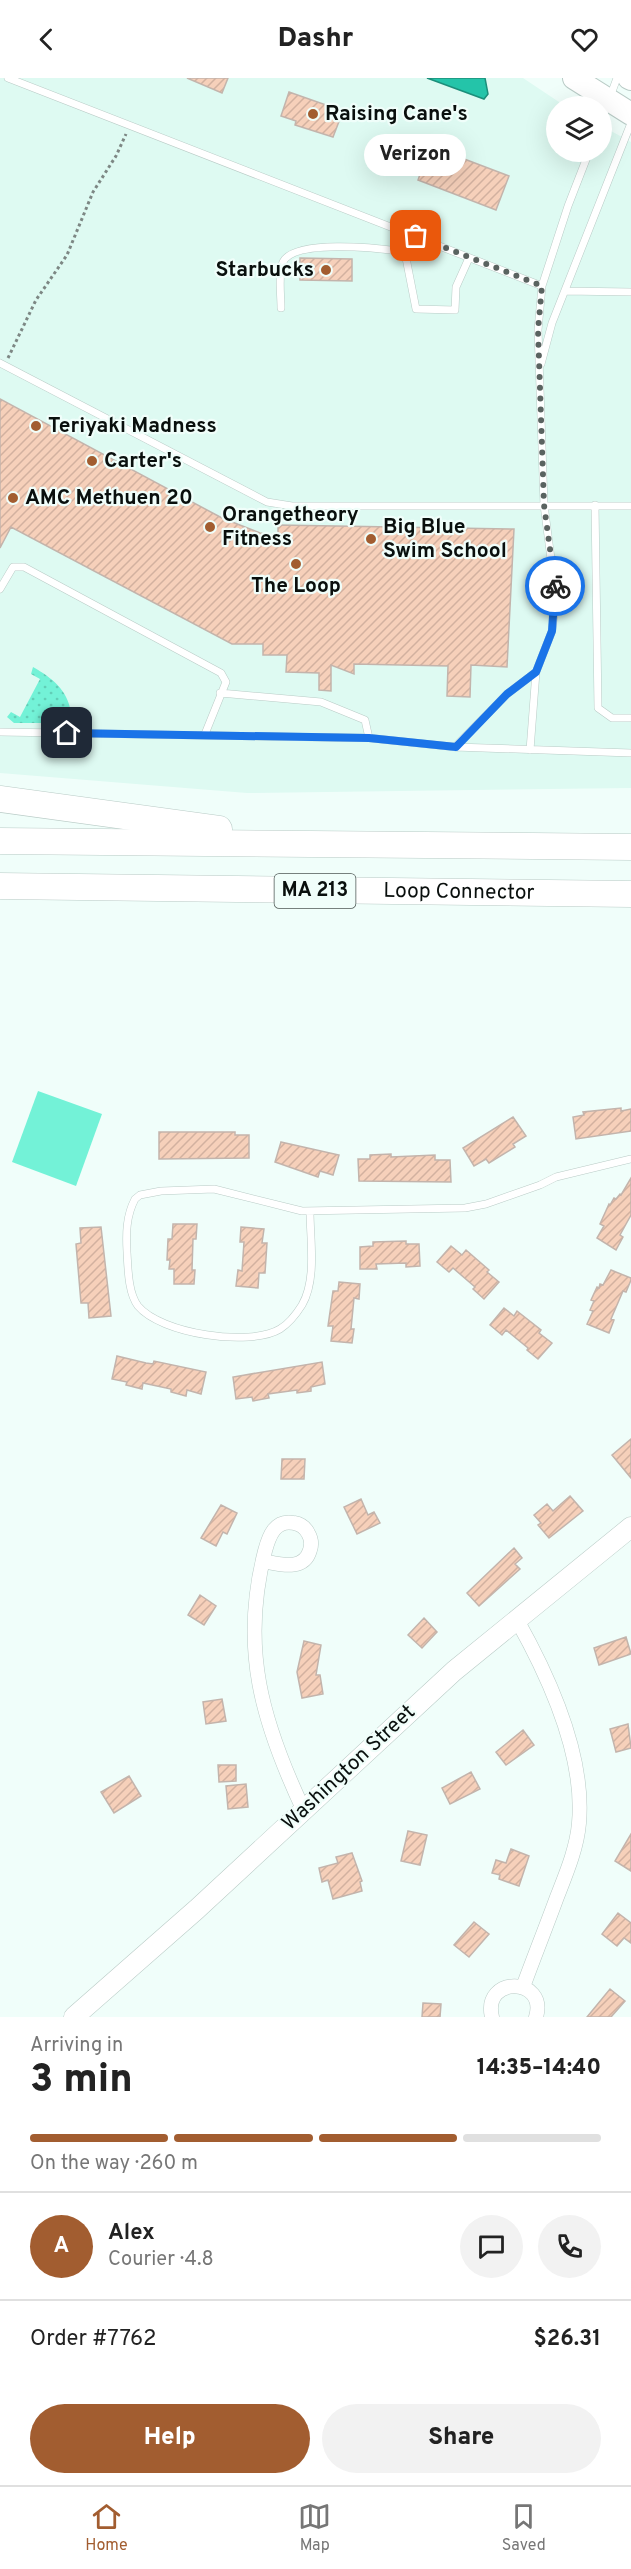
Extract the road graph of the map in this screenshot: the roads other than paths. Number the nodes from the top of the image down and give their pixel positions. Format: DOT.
graph roads {
  1 [pos="8,78"];
  2 [pos="574,78"];
  3 [pos="617,78"];
  4 [pos="591,96"];
  5 [pos="610,96"];
  6 [pos="612,111"];
  7 [pos="631,114"];
  8 [pos="631,123"];
  9 [pos="585,162"];
  10 [pos="469,258"];
  11 [pos="542,286"];
  12 [pos="565,291"];
  13 [pos="631,292"];
  14 [pos="281,308"];
  15 [pos="2,364"];
  16 [pos="539,372"];
  17 [pos="544,505"];
  18 [pos="595,506"];
  19 [pos="631,506"];
  20 [pos="0,589"];
  21 [pos="536,672"];
  22 [pos="220,693"];
  23 [pos="631,718"];
  24 [pos="0,732"];
  25 [pos="205,734"];
  26 [pos="369,738"];
  27 [pos="456,747"];
  28 [pos="530,750"];
  29 [pos="631,753"];
  30 [pos="0,799"];
  31 [pos="0,841"];
  32 [pos="326,843"];
  33 [pos="631,847"];
  34 [pos="0,886"];
  35 [pos="631,894"];
  36 [pos="631,1159"];
  37 [pos="310,1211"];
  38 [pos="631,1527"];
  39 [pos="263,1561"];
  40 [pos="517,1620"];
  41 [pos="304,1811"];
  42 [pos="523,1987"];
  43 [pos="74,2017"];
  44 [pos="492,2017"];
  45 [pos="536,2017"];
  1 -- 10 [label="lane"];
  2 -- 4 [label="main road"];
  3 -- 5 [label="lane"];
  6 -- 7 [label="main road"];
  8 -- 12 [label="lane"];
  9 -- 11 [label="lane"];
  10 -- 11 [label="lane"];
  10 -- 14 [label="lane"];
  11 -- 16 [label="lane"];
  12 -- 13 [label="lane"];
  12 -- 16 [label="lane"];
  15 -- 17 [label="lane"];
  16 -- 17 [label="lane"];
  17 -- 18 [label="lane"];
  17 -- 21 [label="lane"];
  18 -- 19 [label="lane"];
  18 -- 23 [label="lane"];
  20 -- 22 [label="lane"];
  21 -- 27 [label="lane"];
  21 -- 28 [label="lane"];
  22 -- 25 [label="lane"];
  22 -- 26 [label="lane"];
  24 -- 25 [label="lane"];
  25 -- 26 [label="lane"];
  26 -- 27 [label="lane"];
  27 -- 28 [label="lane"];
  28 -- 29 [label="lane"];
  30 -- 32 [label="highway"];
  31 -- 32 [label="highway, MA 213"];
  32 -- 33 [label="highway, MA 213"];
  34 -- 35 [label="highway, Loop Connector / MA 213"];
  36 -- 37 [label="lane"];
  37 -- 37 [label="lane"];
  38 -- 40 [label="street, Washington Street"];
  39 -- 41 [label="street"];
  40 -- 41 [label="street, Washington Street"];
  40 -- 42 [label="street"];
  41 -- 43 [label="street, Washington Street"];
  42 -- 44 [label="street"];
  42 -- 45 [label="street"];
}
